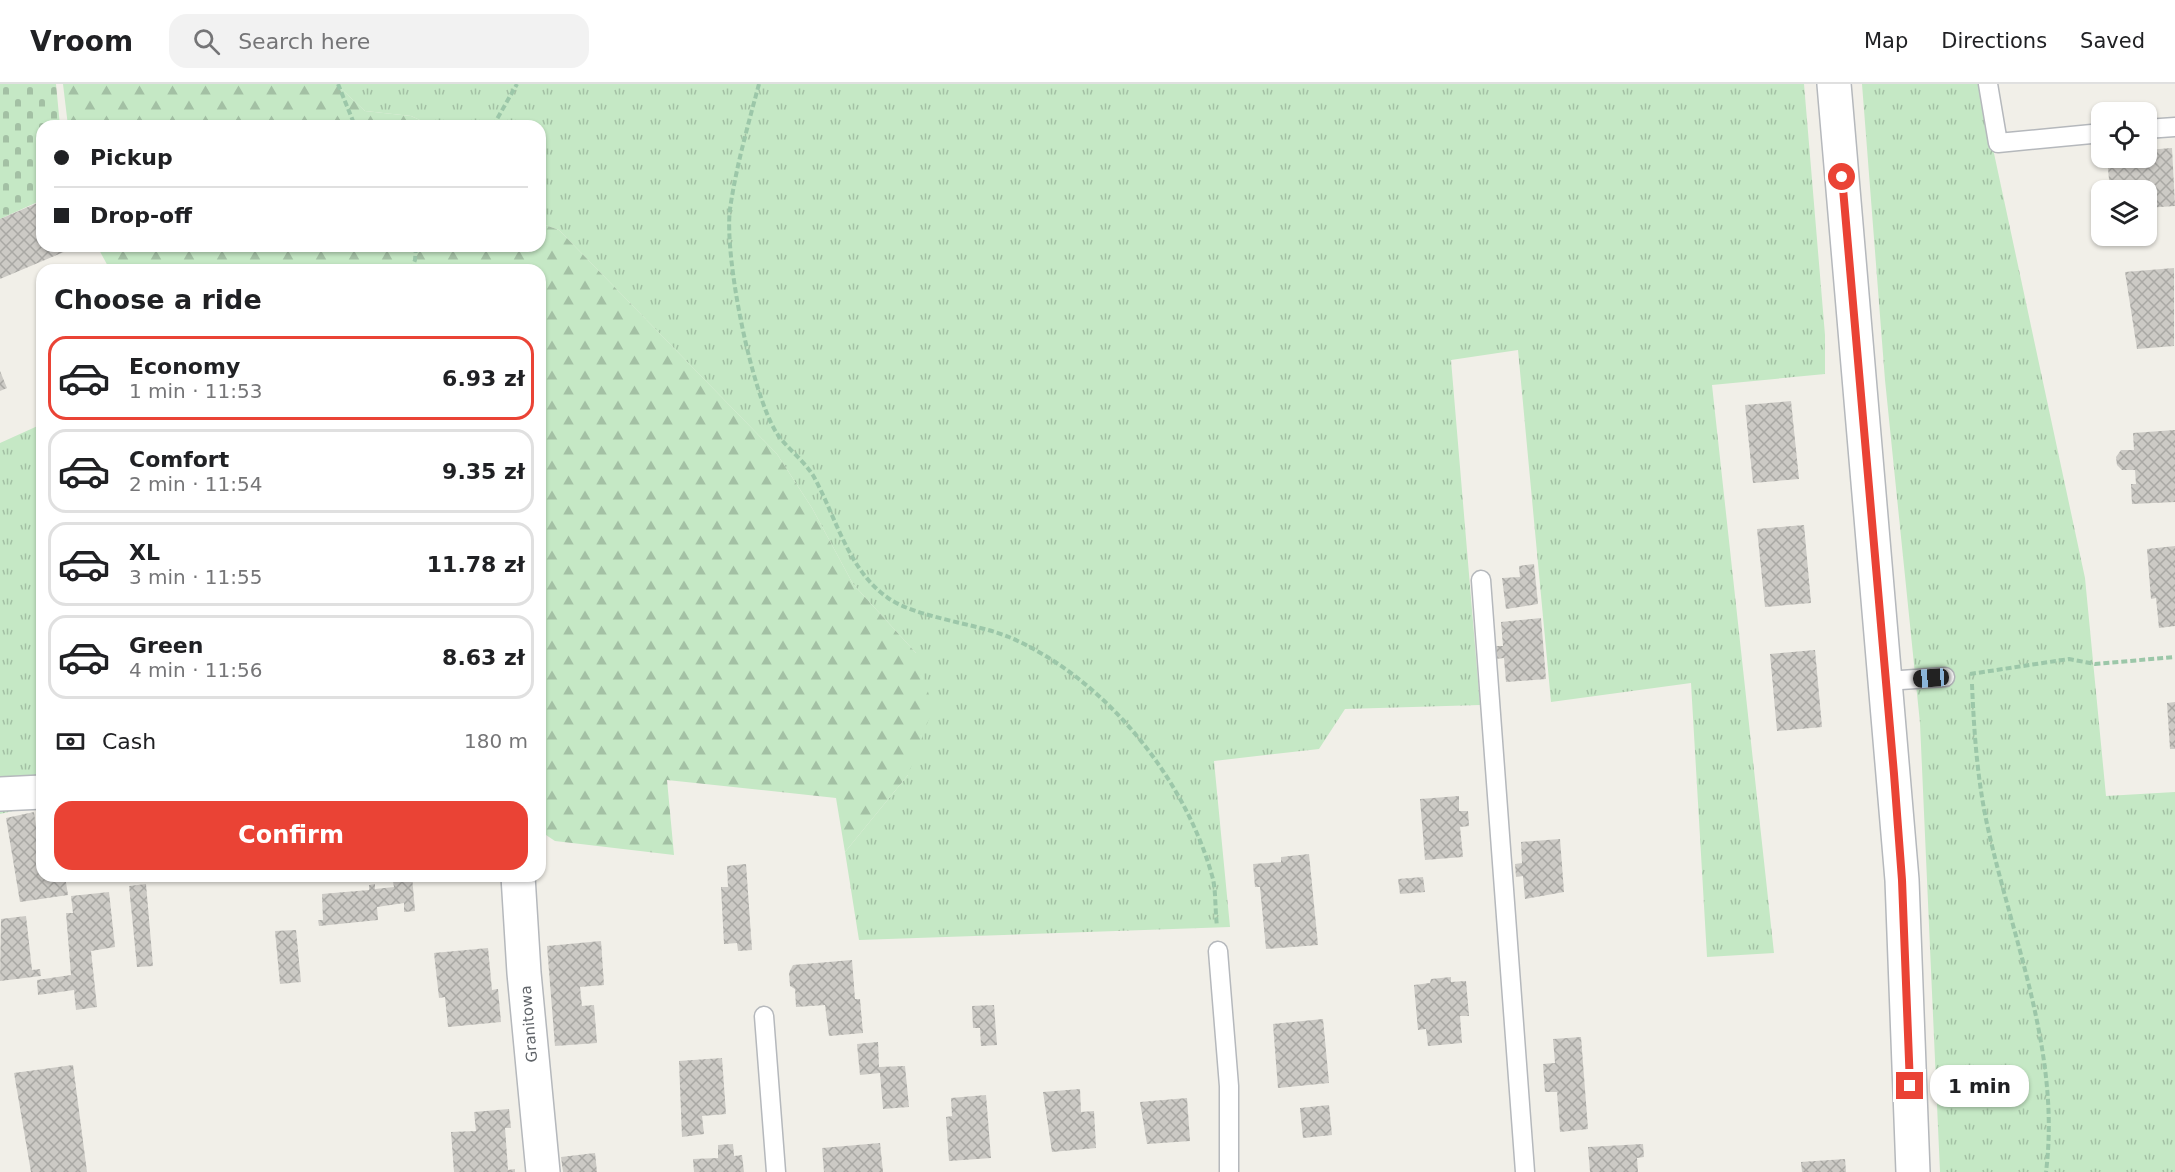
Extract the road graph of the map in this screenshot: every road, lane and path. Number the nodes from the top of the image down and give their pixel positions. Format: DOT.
graph roads {
  1 [pos="338,84"];
  2 [pos="517,84"];
  3 [pos="759,84"];
  4 [pos="1834,84"];
  5 [pos="1989,84"];
  6 [pos="353,120"];
  7 [pos="496,120"];
  8 [pos="2175,127"];
  9 [pos="2157,128"];
  10 [pos="2091,134"];
  11 [pos="1481,580"];
  12 [pos="2175,657"];
  13 [pos="1946,677"];
  14 [pos="1886,681"];
  15 [pos="36,792"];
  16 [pos="0,794"];
  17 [pos="519,882"];
  18 [pos="1218,951"];
  19 [pos="764,1016"];
  20 [pos="543,1172"];
  21 [pos="776,1172"];
  22 [pos="1229,1172"];
  23 [pos="1525,1172"];
  24 [pos="1913,1172"];
  25 [pos="2046,1172"];
  1 -- 6 [label="path"];
  2 -- 7 [label="path"];
  3 -- 18 [label="path"];
  4 -- 14 [label="street"];
  5 -- 10 [label="lane"];
  8 -- 9 [label="lane"];
  11 -- 23 [label="lane"];
  12 -- 25 [label="path"];
  13 -- 14 [label="lane"];
  14 -- 24 [label="street"];
  15 -- 16 [label="street"];
  17 -- 20 [label="street, Granitowa"];
  18 -- 22 [label="lane"];
  19 -- 21 [label="lane"];
}
